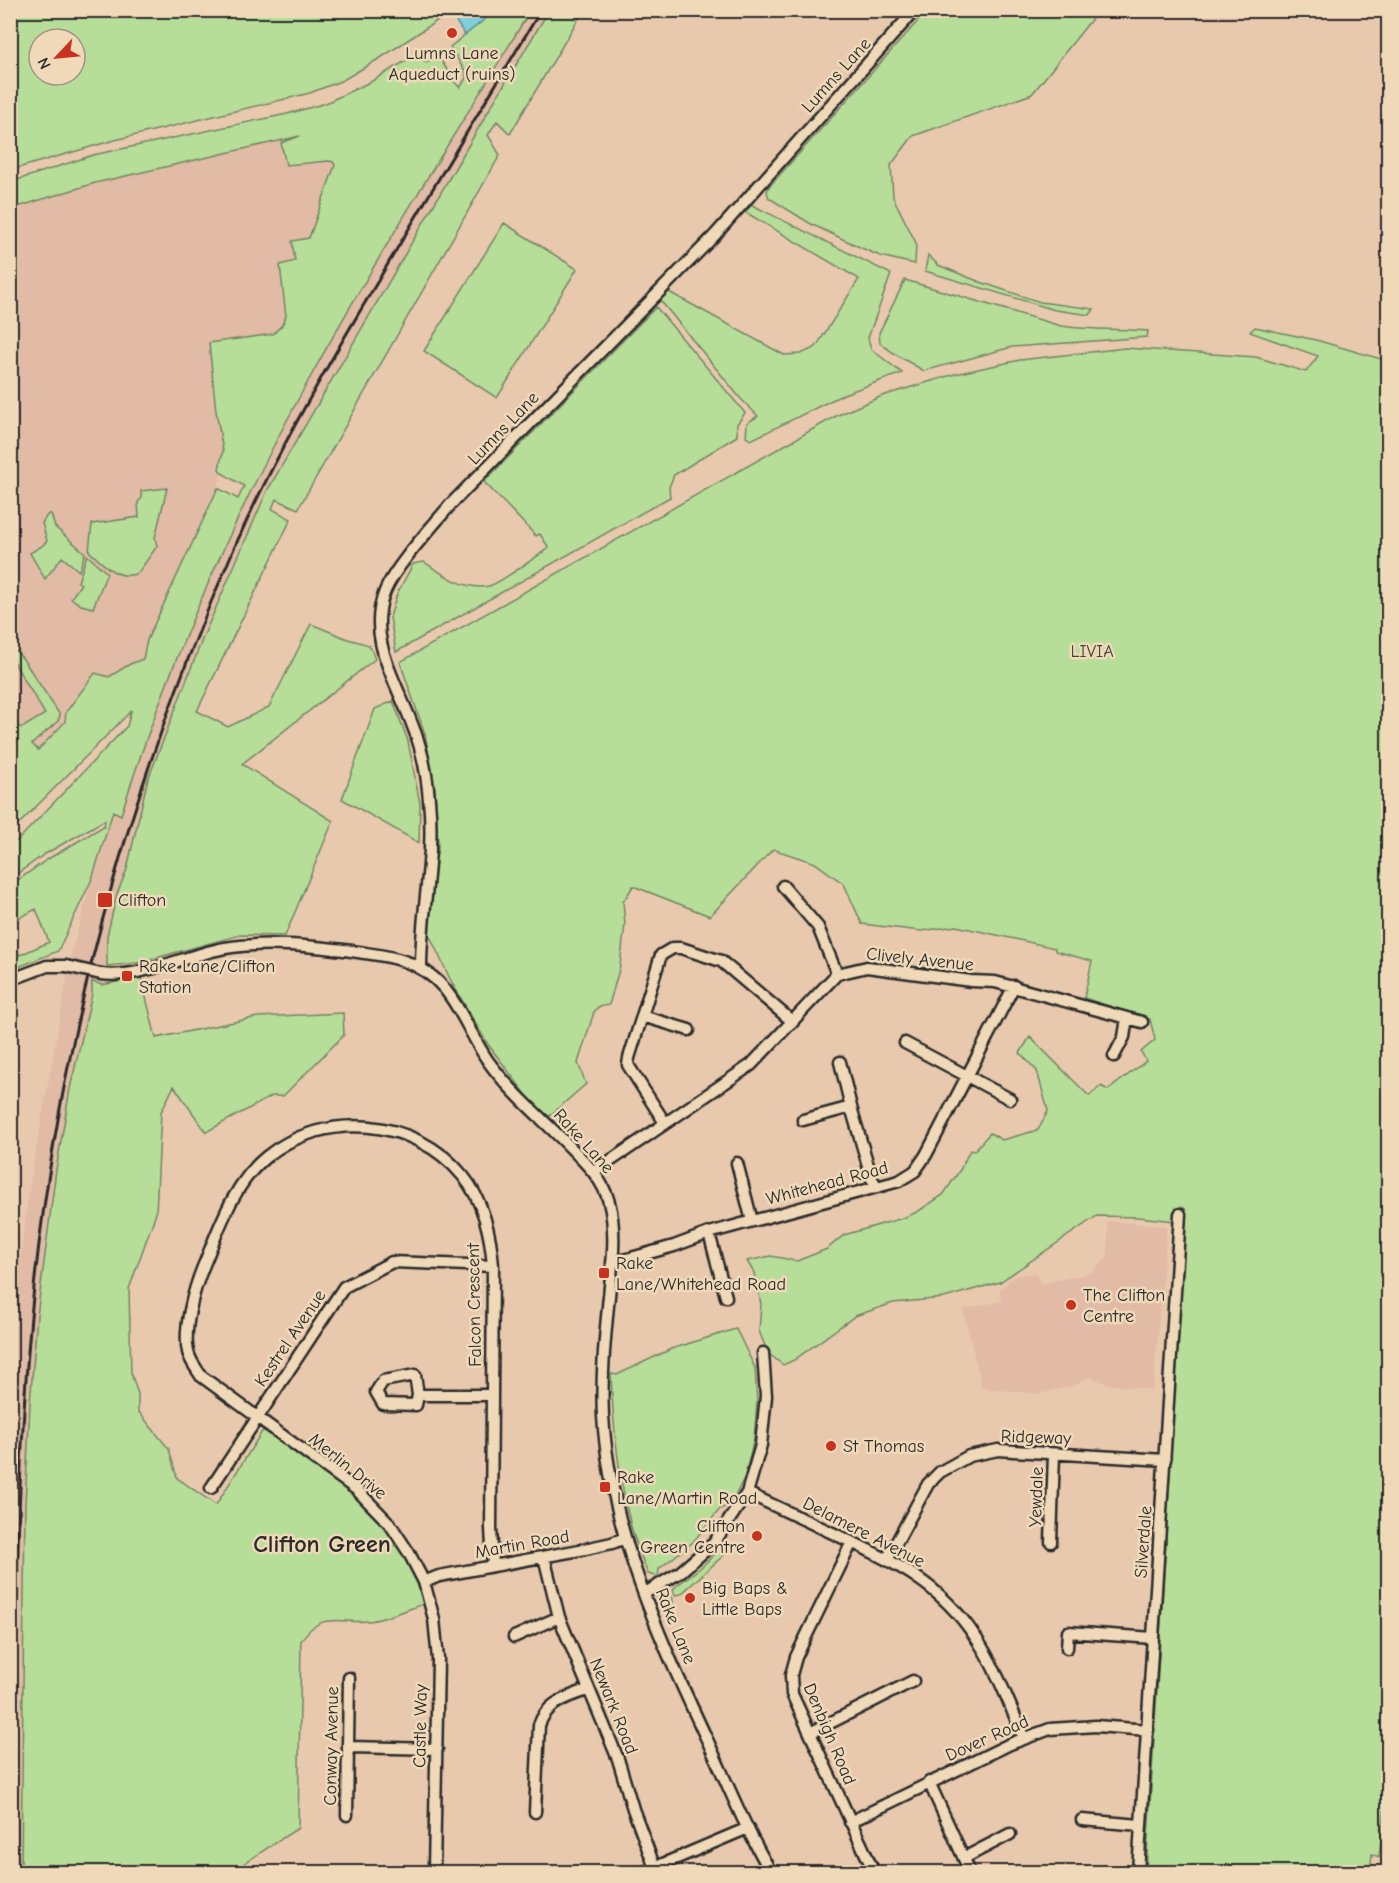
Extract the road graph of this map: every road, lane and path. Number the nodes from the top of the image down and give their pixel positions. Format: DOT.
graph roads {
  1 [pos="915,10"];
  2 [pos="783,886"];
  3 [pos="421,967"];
  4 [pos="837,975"];
  5 [pos="10,980"];
  6 [pos="1014,986"];
  7 [pos="642,1016"];
  8 [pos="1127,1018"];
  9 [pos="793,1022"];
  10 [pos="1142,1022"];
  11 [pos="689,1030"];
  12 [pos="905,1043"];
  13 [pos="1114,1056"];
  14 [pos="840,1062"];
  15 [pos="966,1075"];
  16 [pos="1010,1099"];
  17 [pos="851,1107"];
  18 [pos="803,1120"];
  19 [pos="665,1123"];
  20 [pos="737,1163"];
  21 [pos="594,1172"];
  22 [pos="877,1187"];
  23 [pos="1180,1214"];
  24 [pos="752,1221"];
  25 [pos="709,1233"];
  26 [pos="612,1262"];
  27 [pos="493,1266"];
  28 [pos="726,1297"];
  29 [pos="764,1353"];
  30 [pos="418,1395"];
  31 [pos="492,1395"];
  32 [pos="258,1417"];
  33 [pos="1054,1454"];
  34 [pos="1165,1460"];
  35 [pos="211,1488"];
  36 [pos="747,1493"];
  37 [pos="625,1538"];
  38 [pos="852,1542"];
  39 [pos="1051,1542"];
  40 [pos="544,1557"];
  41 [pos="888,1558"];
  42 [pos="493,1566"];
  43 [pos="424,1582"];
  44 [pos="645,1593"];
  45 [pos="559,1617"];
  46 [pos="514,1637"];
  47 [pos="1153,1638"];
  48 [pos="1067,1648"];
  49 [pos="349,1678"];
  50 [pos="913,1681"];
  51 [pos="589,1689"];
  52 [pos="1148,1730"];
  53 [pos="810,1733"];
  54 [pos="1024,1738"];
  55 [pos="349,1747"];
  56 [pos="437,1749"];
  57 [pos="929,1782"];
  58 [pos="535,1812"];
  59 [pos="347,1815"];
  60 [pos="1082,1820"];
  61 [pos="850,1822"];
  62 [pos="1140,1825"];
  63 [pos="748,1828"];
  64 [pos="1010,1834"];
  65 [pos="964,1858"];
  66 [pos="656,1868"];
  67 [pos="434,1872"];
  68 [pos="644,1872"];
  69 [pos="771,1872"];
  70 [pos="874,1872"];
  71 [pos="970,1872"];
  72 [pos="1138,1872"];
  1 -- 3 [label="street, Lumns Lane"];
  2 -- 4 [label="street"];
  3 -- 5 [label="street, Rake Lane, bridge"];
  3 -- 21 [label="street, Rake Lane"];
  4 -- 6 [label="street, Clively Avenue"];
  4 -- 9 [label="street"];
  6 -- 8 [label="street, Clively Avenue"];
  6 -- 15 [label="street, Whitehead Road"];
  7 -- 9 [label="street"];
  7 -- 11 [label="street"];
  7 -- 19 [label="street"];
  8 -- 10 [label="street, Clively Avenue"];
  8 -- 13 [label="street"];
  9 -- 19 [label="street"];
  12 -- 15 [label="street"];
  14 -- 17 [label="street"];
  15 -- 16 [label="street"];
  15 -- 22 [label="street, Whitehead Road"];
  17 -- 18 [label="street"];
  17 -- 22 [label="street"];
  19 -- 21 [label="street"];
  20 -- 24 [label="street"];
  21 -- 26 [label="street, Rake Lane"];
  22 -- 24 [label="street, Whitehead Road"];
  23 -- 34 [label="street, Silverdale"];
  24 -- 25 [label="street, Whitehead Road"];
  25 -- 26 [label="street, Whitehead Road"];
  25 -- 28 [label="street"];
  26 -- 37 [label="street, Rake Lane"];
  27 -- 31 [label="street, Falcon Crescent"];
  27 -- 32 [label="street, Kestrel Avenue"];
  27 -- 32 [label="street, Falcon Crescent"];
  29 -- 36 [label="street"];
  30 -- 31 [label="street"];
  31 -- 42 [label="street, Falcon Crescent"];
  32 -- 35 [label="street, Kestrel Avenue"];
  32 -- 43 [label="street, Merlin Drive"];
  33 -- 34 [label="street, Ridgeway"];
  33 -- 39 [label="street, Yewdale"];
  33 -- 41 [label="street, Ridgeway"];
  34 -- 47 [label="street, Silverdale"];
  36 -- 38 [label="street, Delamere Avenue"];
  36 -- 44 [label="street"];
  37 -- 40 [label="street, Martin Road"];
  37 -- 44 [label="street, Rake Lane"];
  38 -- 41 [label="street, Delamere Avenue"];
  38 -- 53 [label="street, Denbigh Road"];
  40 -- 42 [label="street, Martin Road"];
  40 -- 45 [label="street, Newark Road"];
  41 -- 54 [label="street, Delamere Avenue"];
  42 -- 43 [label="street, Martin Road"];
  43 -- 56 [label="street, Castle Way"];
  44 -- 63 [label="street, Rake Lane"];
  45 -- 46 [label="street"];
  45 -- 51 [label="street, Newark Road"];
  47 -- 48 [label="street"];
  47 -- 52 [label="street, Silverdale"];
  49 -- 55 [label="street, Conway Avenue"];
  50 -- 53 [label="street"];
  51 -- 58 [label="street"];
  51 -- 66 [label="street, Newark Road"];
  52 -- 54 [label="street, Dover Road"];
  52 -- 62 [label="street, Silverdale"];
  53 -- 61 [label="street, Denbigh Road"];
  54 -- 57 [label="street, Dover Road"];
  55 -- 56 [label="street"];
  55 -- 59 [label="street, Conway Avenue"];
  56 -- 67 [label="street, Castle Way"];
  57 -- 61 [label="street, Dover Road"];
  57 -- 65 [label="street"];
  60 -- 62 [label="street"];
  61 -- 70 [label="street, Denbigh Road"];
  62 -- 72 [label="street, Silverdale"];
  63 -- 66 [label="street"];
  63 -- 69 [label="street, Rake Lane"];
  64 -- 65 [label="street"];
  65 -- 71 [label="street"];
  66 -- 68 [label="street"];
}
